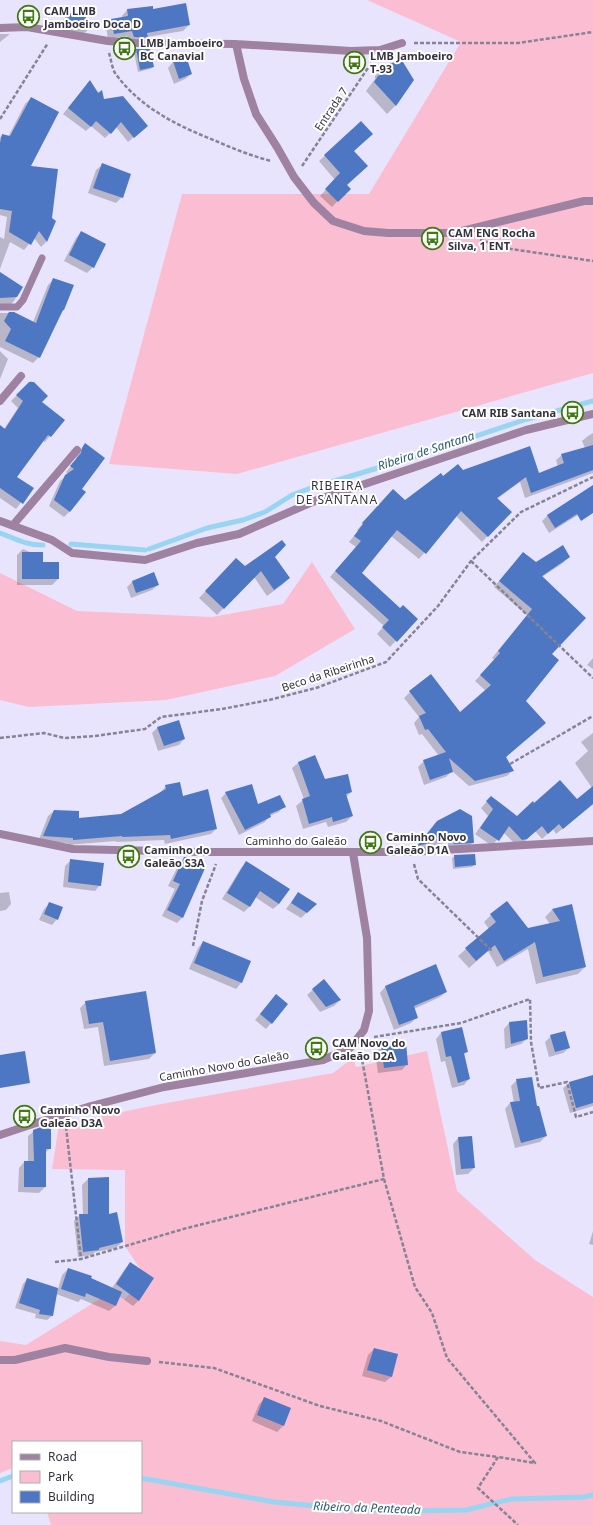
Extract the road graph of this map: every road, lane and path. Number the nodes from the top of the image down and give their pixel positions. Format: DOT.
graph roads {
  1 [pos="0,28"];
  2 [pos="55,32"];
  3 [pos="593,32"];
  4 [pos="108,41"];
  5 [pos="402,43"];
  6 [pos="236,44"];
  7 [pos="380,50"];
  8 [pos="0,119"];
  9 [pos="288,166"];
  10 [pos="294,177"];
  11 [pos="593,201"];
  12 [pos="476,239"];
  13 [pos="42,258"];
  14 [pos="593,261"];
  15 [pos="0,307"];
  16 [pos="21,376"];
  17 [pos="0,401"];
  18 [pos="593,414"];
  19 [pos="77,450"];
  20 [pos="593,478"];
  21 [pos="0,521"];
  22 [pos="13,525"];
  23 [pos="471,561"];
  24 [pos="593,678"];
  25 [pos="593,716"];
  26 [pos="0,738"];
  27 [pos="510,764"];
  28 [pos="0,834"];
  29 [pos="593,841"];
  30 [pos="220,852"];
  31 [pos="410,852"];
  32 [pos="353,853"];
  33 [pos="193,946"];
  34 [pos="493,952"];
  35 [pos="358,1039"];
  36 [pos="593,1112"];
  37 [pos="65,1115"];
  38 [pos="0,1136"];
  39 [pos="384,1180"];
  40 [pos="81,1259"];
  41 [pos="55,1262"];
  42 [pos="0,1360"];
  43 [pos="146,1361"];
  44 [pos="498,1457"];
  45 [pos="518,1525"];
  1 -- 2 [label="street"];
  2 -- 4 [label="street"];
  2 -- 8 [label="path"];
  3 -- 5 [label="path"];
  4 -- 6 [label="street"];
  4 -- 9 [label="path"];
  5 -- 7 [label="street"];
  6 -- 7 [label="street"];
  6 -- 9 [label="street"];
  7 -- 10 [label="path, Entrada 7"];
  9 -- 10 [label="street"];
  10 -- 11 [label="street"];
  12 -- 14 [label="path"];
  13 -- 15 [label="lane"];
  16 -- 17 [label="street"];
  18 -- 22 [label="street"];
  19 -- 22 [label="street"];
  20 -- 23 [label="path, Beco da Ribeirinha"];
  21 -- 22 [label="street"];
  23 -- 24 [label="path"];
  23 -- 26 [label="path, Beco da Ribeirinha"];
  25 -- 27 [label="path"];
  28 -- 30 [label="street, Caminho do Galeão"];
  29 -- 31 [label="street, Caminho do Galeão"];
  30 -- 32 [label="street, Caminho do Galeão"];
  30 -- 33 [label="path"];
  31 -- 32 [label="street, Caminho do Galeão"];
  31 -- 34 [label="path"];
  32 -- 35 [label="street, Caminho Novo do Galeão"];
  35 -- 36 [label="path"];
  35 -- 37 [label="street, Caminho Novo do Galeão"];
  35 -- 39 [label="path"];
  37 -- 38 [label="street, Caminho Novo do Galeão"];
  37 -- 40 [label="path"];
  39 -- 40 [label="path"];
  39 -- 44 [label="path"];
  40 -- 41 [label="path"];
  42 -- 43 [label="street"];
  43 -- 44 [label="path"];
  44 -- 45 [label="path"];
}
